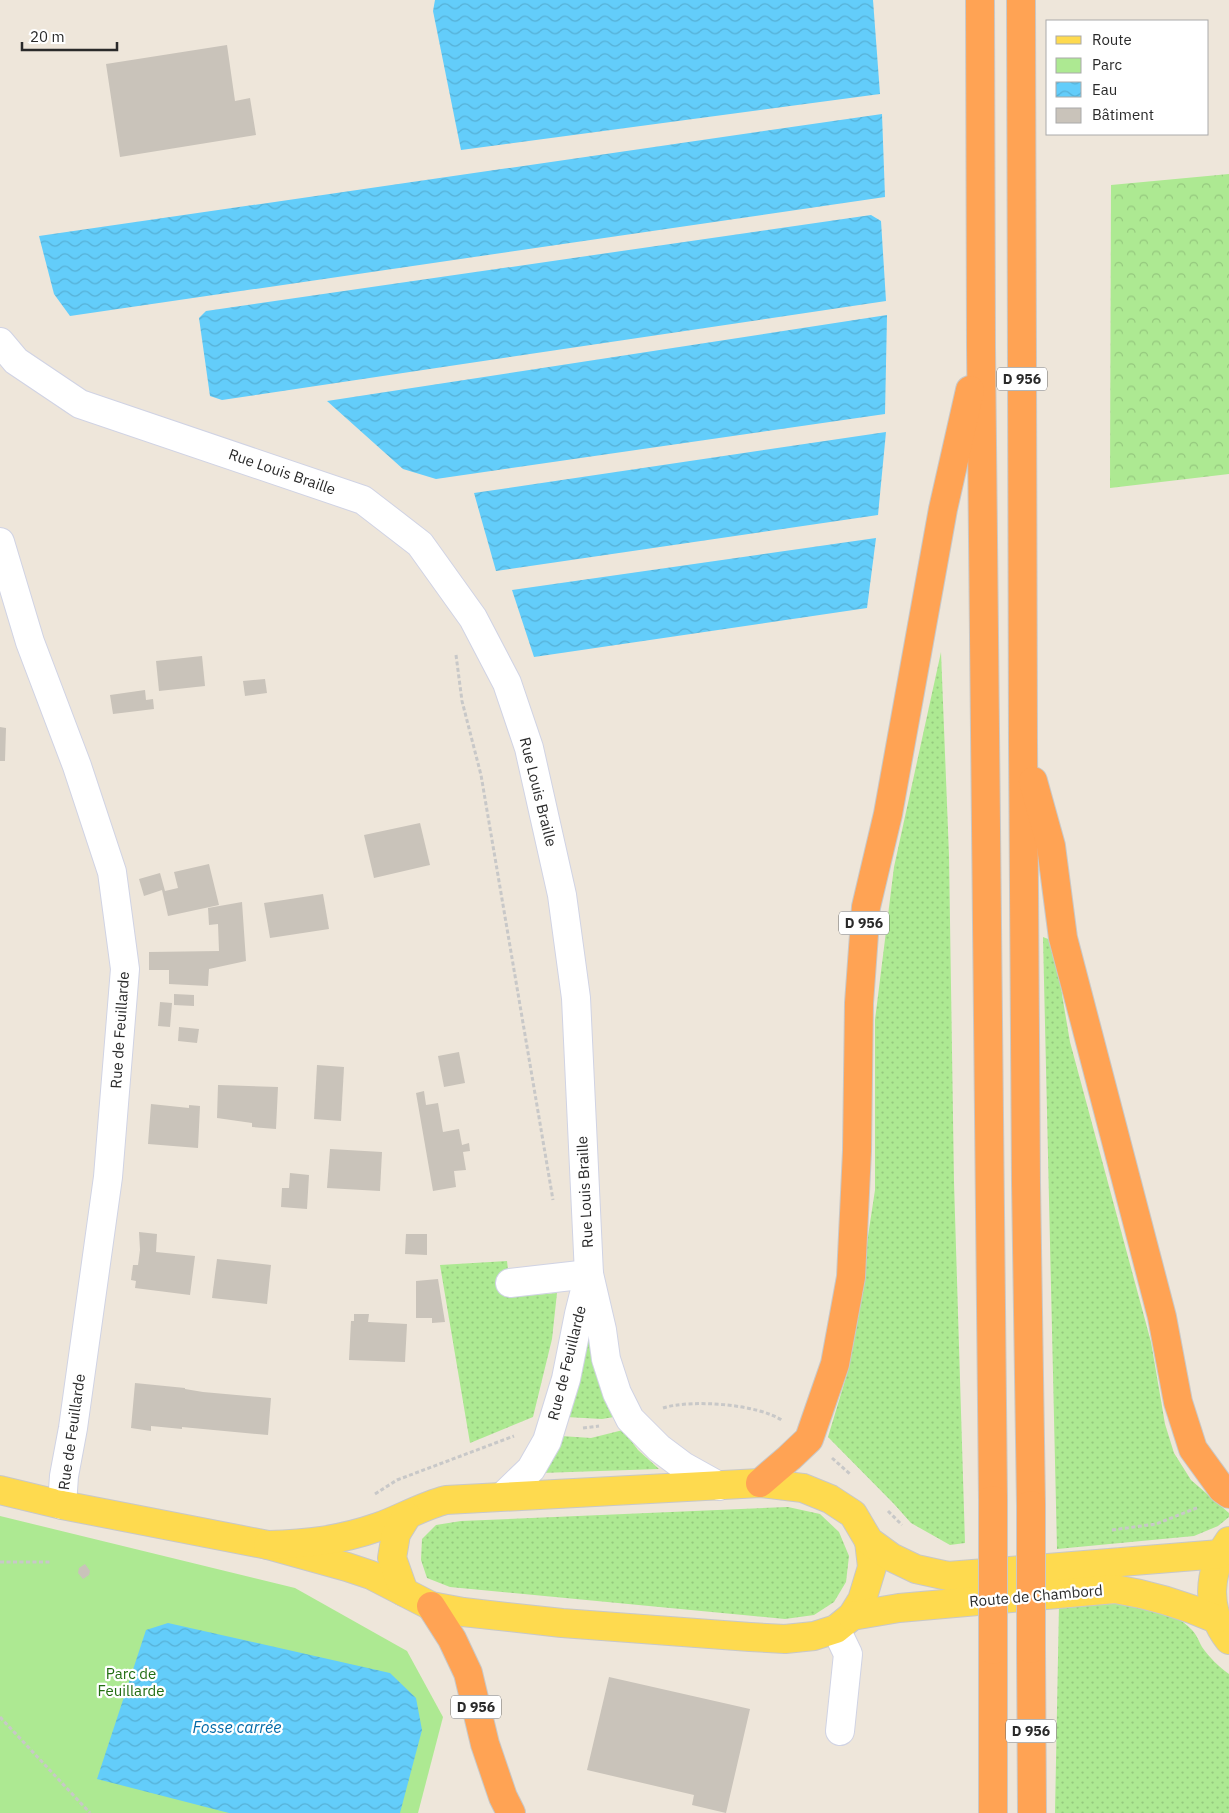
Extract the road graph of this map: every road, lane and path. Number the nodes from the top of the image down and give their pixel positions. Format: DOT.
graph roads {
  1 [pos="980,0"];
  2 [pos="1021,0"];
  3 [pos="0,342"];
  4 [pos="980,348"];
  5 [pos="0,542"];
  6 [pos="456,649"];
  7 [pos="1022,743"];
  8 [pos="553,1200"];
  9 [pos="589,1274"];
  10 [pos="510,1283"];
  11 [pos="760,1483"];
  12 [pos="718,1486"];
  13 [pos="0,1490"];
  14 [pos="1229,1494"];
  15 [pos="503,1496"];
  16 [pos="62,1505"];
  17 [pos="407,1516"];
  18 [pos="869,1541"];
  19 [pos="268,1545"];
  20 [pos="1225,1547"];
  21 [pos="0,1562"];
  22 [pos="52,1562"];
  23 [pos="404,1592"];
  24 [pos="431,1606"];
  25 [pos="844,1622"];
  26 [pos="1223,1630"];
  27 [pos="0,1717"];
  28 [pos="840,1731"];
  29 [pos="90,1813"];
  30 [pos="511,1813"];
  31 [pos="993,1813"];
  32 [pos="1032,1813"];
  1 -- 4 [label="highway, D 956"];
  2 -- 7 [label="highway, D 956"];
  3 -- 9 [label="street, Rue Louis Braille"];
  4 -- 11 [label="highway, D 956"];
  4 -- 31 [label="highway, D 956, bridge"];
  5 -- 16 [label="street, Rue de Feuillarde"];
  6 -- 8 [label="path"];
  7 -- 14 [label="highway, D 956"];
  7 -- 32 [label="highway, D 956, bridge"];
  9 -- 10 [label="street"];
  9 -- 12 [label="street, Rue Louis Braille"];
  9 -- 15 [label="street, Rue de Feuillarde"];
  11 -- 12 [label="main road"];
  11 -- 18 [label="main road"];
  12 -- 15 [label="main road"];
  13 -- 16 [label="main road"];
  15 -- 17 [label="main road"];
  16 -- 19 [label="main road"];
  17 -- 19 [label="main road"];
  17 -- 23 [label="main road"];
  18 -- 20 [label="main road"];
  18 -- 25 [label="main road"];
  19 -- 23 [label="main road"];
  20 -- 26 [label="main road"];
  21 -- 22 [label="path"];
  23 -- 24 [label="main road, Route de Chambord"];
  24 -- 25 [label="main road, Route de Chambord"];
  24 -- 30 [label="highway, D 956"];
  25 -- 26 [label="main road, Route de Chambord"];
  25 -- 28 [label="street"];
  27 -- 29 [label="path"];
}
